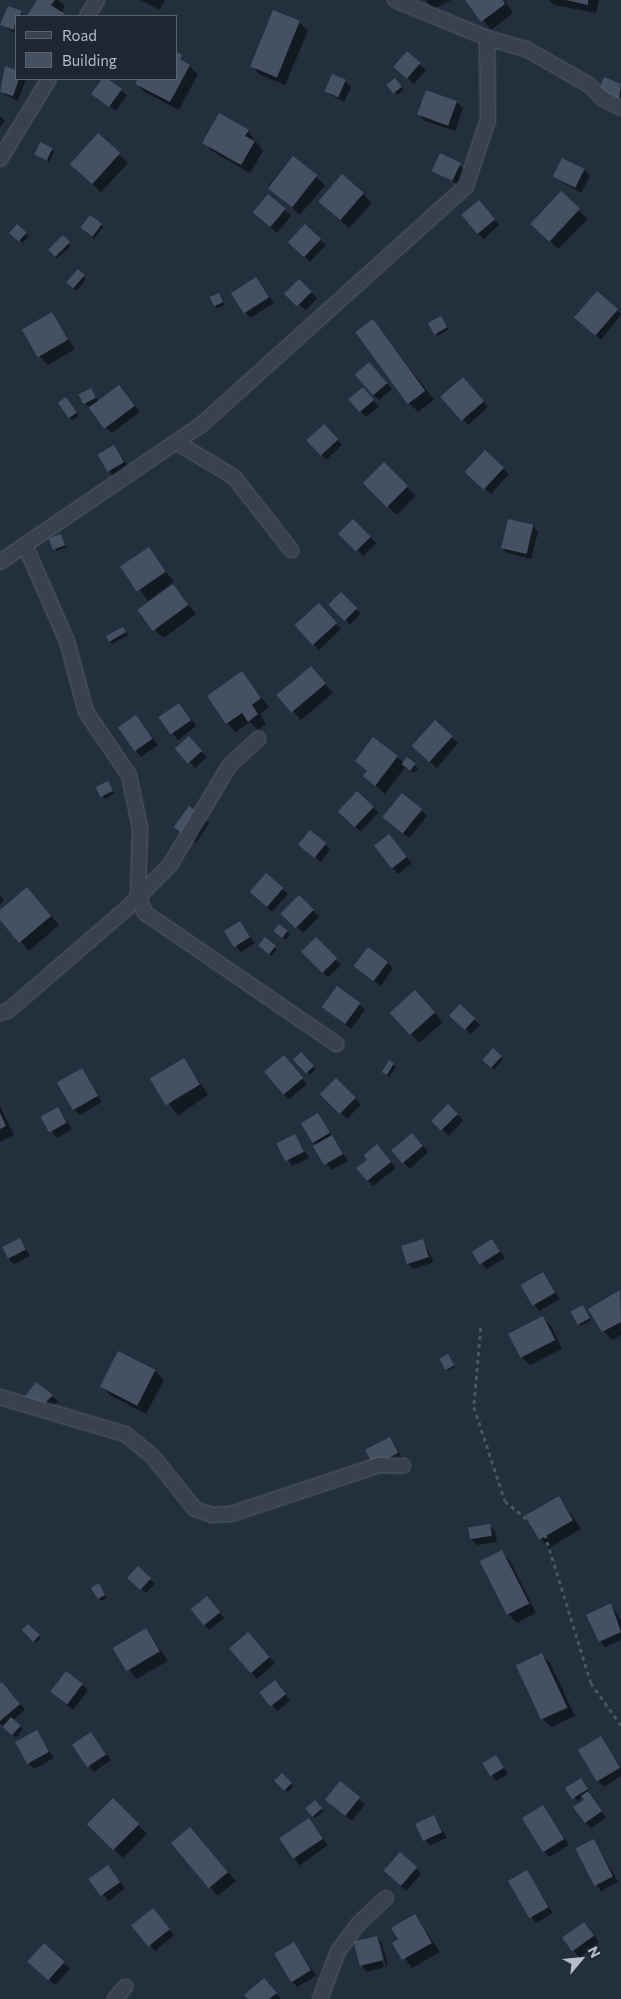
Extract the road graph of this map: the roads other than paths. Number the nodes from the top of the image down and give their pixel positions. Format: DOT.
graph roads {
  1 [pos="97,0"];
  2 [pos="395,0"];
  3 [pos="88,15"];
  4 [pos="487,38"];
  5 [pos="48,80"];
  6 [pos="621,108"];
  7 [pos="0,159"];
  8 [pos="176,442"];
  9 [pos="25,545"];
  10 [pos="290,550"];
  11 [pos="0,562"];
  12 [pos="258,739"];
  13 [pos="138,894"];
  14 [pos="0,1013"];
  15 [pos="336,1044"];
  16 [pos="0,1398"];
  17 [pos="403,1466"];
  18 [pos="386,1898"];
  19 [pos="124,1987"];
  20 [pos="114,1999"];
  21 [pos="320,1999"];
  1 -- 3 [label="street"];
  2 -- 4 [label="street"];
  4 -- 6 [label="street"];
  4 -- 8 [label="street"];
  5 -- 7 [label="street"];
  8 -- 9 [label="street"];
  8 -- 10 [label="street"];
  9 -- 11 [label="street"];
  9 -- 13 [label="street"];
  12 -- 13 [label="street"];
  13 -- 14 [label="street"];
  13 -- 15 [label="street"];
  16 -- 17 [label="street"];
  18 -- 21 [label="street"];
  19 -- 20 [label="street"];
}
